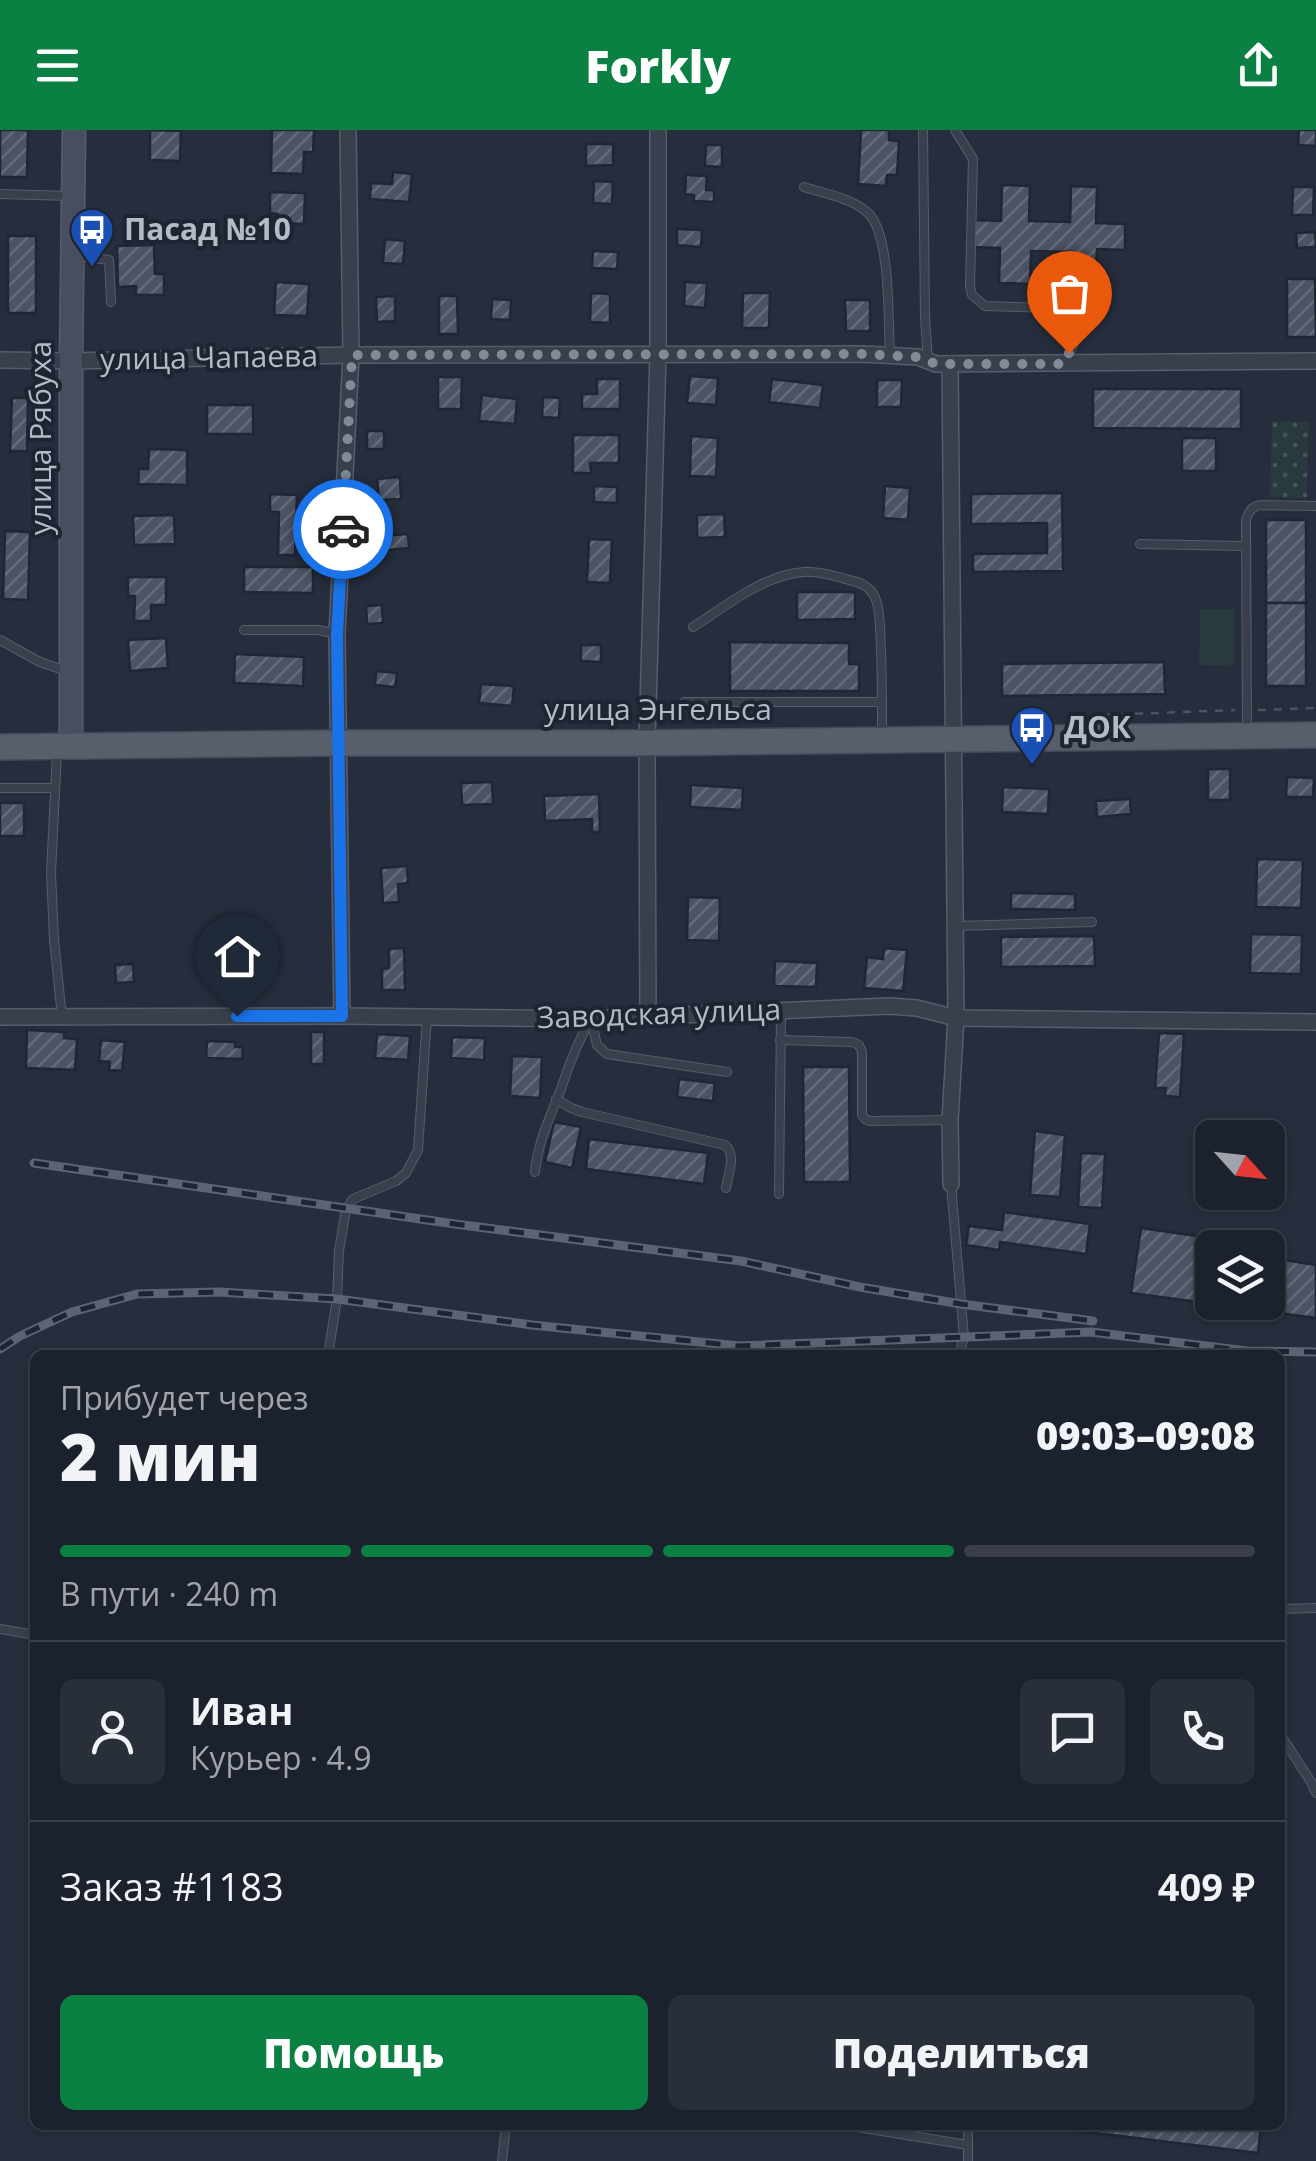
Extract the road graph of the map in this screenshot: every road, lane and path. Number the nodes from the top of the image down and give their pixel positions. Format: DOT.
graph roads {
  1 [pos="74,130"];
  2 [pos="348,130"];
  3 [pos="658,130"];
  4 [pos="922,130"];
  5 [pos="955,130"];
  6 [pos="804,188"];
  7 [pos="0,194"];
  8 [pos="73,196"];
  9 [pos="72,256"];
  10 [pos="110,302"];
  11 [pos="658,354"];
  12 [pos="352,355"];
  13 [pos="890,356"];
  14 [pos="0,360"];
  15 [pos="928,360"];
  16 [pos="71,361"];
  17 [pos="1316,361"];
  18 [pos="950,364"];
  19 [pos="1065,364"];
  20 [pos="1316,506"];
  21 [pos="1140,544"];
  22 [pos="1244,546"];
  23 [pos="693,626"];
  24 [pos="244,630"];
  25 [pos="337,634"];
  26 [pos="0,640"];
  27 [pos="70,673"];
  28 [pos="684,702"];
  29 [pos="882,702"];
  30 [pos="1316,708"];
  31 [pos="1090,716"];
  32 [pos="1246,722"];
  33 [pos="1316,735"];
  34 [pos="882,740"];
  35 [pos="955,740"];
  36 [pos="647,743"];
  37 [pos="338,744"];
  38 [pos="64,746"];
  39 [pos="0,748"];
  40 [pos="0,788"];
  41 [pos="54,788"];
  42 [pos="1092,922"];
  43 [pos="955,926"];
  44 [pos="781,1011"];
  45 [pos="342,1016"];
  46 [pos="0,1017"];
  47 [pos="62,1017"];
  48 [pos="427,1017"];
  49 [pos="648,1018"];
  50 [pos="956,1018"];
  51 [pos="592,1019"];
  52 [pos="1316,1022"];
  53 [pos="780,1040"];
  54 [pos="727,1072"];
  55 [pos="556,1099"];
  56 [pos="950,1120"];
  57 [pos="535,1172"];
  58 [pos="951,1184"];
  59 [pos="726,1188"];
  60 [pos="779,1194"];
  61 [pos="329,1350"];
  62 [pos="960,1350"];
  63 [pos="1316,1608"];
  64 [pos="1285,1609"];
  65 [pos="0,1629"];
  66 [pos="30,1633"];
  67 [pos="1285,1742"];
  68 [pos="1316,1793"];
  69 [pos="505,2130"];
  70 [pos="876,2130"];
  71 [pos="968,2130"];
  72 [pos="968,2145"];
  73 [pos="502,2161"];
  74 [pos="968,2161"];
  1 -- 8 [label="main road, улица Рябуха"];
  2 -- 12 [label="street"];
  3 -- 11 [label="street"];
  4 -- 15 [label="lane"];
  5 -- 19 [label="lane"];
  6 -- 13 [label="lane"];
  7 -- 8 [label="lane"];
  8 -- 9 [label="main road, улица Рябуха"];
  9 -- 10 [label="lane"];
  9 -- 16 [label="main road, улица Рябуха"];
  11 -- 12 [label="street, улица Чапаева"];
  11 -- 13 [label="street, улица Чапаева"];
  11 -- 36 [label="street"];
  12 -- 16 [label="street, улица Чапаева"];
  12 -- 25 [label="street"];
  13 -- 15 [label="street, улица Чапаева"];
  14 -- 16 [label="street, улица Чапаева"];
  15 -- 18 [label="street, улица Чапаева"];
  16 -- 27 [label="main road, улица Рябуха"];
  17 -- 19 [label="street, улица Чапаева"];
  18 -- 19 [label="street, улица Чапаева"];
  18 -- 35 [label="street"];
  20 -- 22 [label="lane"];
  21 -- 22 [label="lane"];
  22 -- 32 [label="lane"];
  23 -- 29 [label="lane"];
  24 -- 25 [label="lane"];
  25 -- 37 [label="street"];
  26 -- 27 [label="lane"];
  27 -- 38 [label="main road, улица Рябуха"];
  28 -- 29 [label="lane"];
  29 -- 34 [label="lane"];
  30 -- 32 [label="path"];
  31 -- 32 [label="path"];
  32 -- 33 [label="main road, улица Энгельса"];
  32 -- 35 [label="main road, улица Энгельса"];
  34 -- 35 [label="main road, улица Энгельса"];
  34 -- 36 [label="main road, улица Энгельса"];
  35 -- 43 [label="street"];
  36 -- 37 [label="main road, улица Энгельса"];
  36 -- 49 [label="street"];
  37 -- 38 [label="main road, улица Энгельса"];
  37 -- 45 [label="street"];
  38 -- 39 [label="main road, улица Энгельса"];
  38 -- 41 [label="lane"];
  40 -- 41 [label="lane"];
  41 -- 47 [label="lane"];
  42 -- 43 [label="lane"];
  43 -- 50 [label="street"];
  44 -- 49 [label="street, Заводская улица"];
  44 -- 50 [label="street, Заводская улица"];
  44 -- 53 [label="lane"];
  45 -- 47 [label="street, Заводская улица"];
  45 -- 48 [label="street, Заводская улица"];
  46 -- 47 [label="street, Заводская улица"];
  48 -- 51 [label="street, Заводская улица"];
  48 -- 61 [label="lane"];
  49 -- 51 [label="street, Заводская улица"];
  50 -- 52 [label="street, Заводская улица"];
  50 -- 56 [label="street"];
  51 -- 54 [label="lane"];
  51 -- 55 [label="lane"];
  53 -- 56 [label="lane"];
  53 -- 60 [label="lane"];
  55 -- 57 [label="lane"];
  55 -- 59 [label="lane"];
  56 -- 58 [label="street"];
  58 -- 62 [label="lane"];
  63 -- 64 [label="lane"];
  65 -- 66 [label="lane"];
  67 -- 68 [label="lane"];
  69 -- 73 [label="lane"];
  70 -- 72 [label="lane"];
  71 -- 72 [label="lane"];
  72 -- 74 [label="lane"];
}
